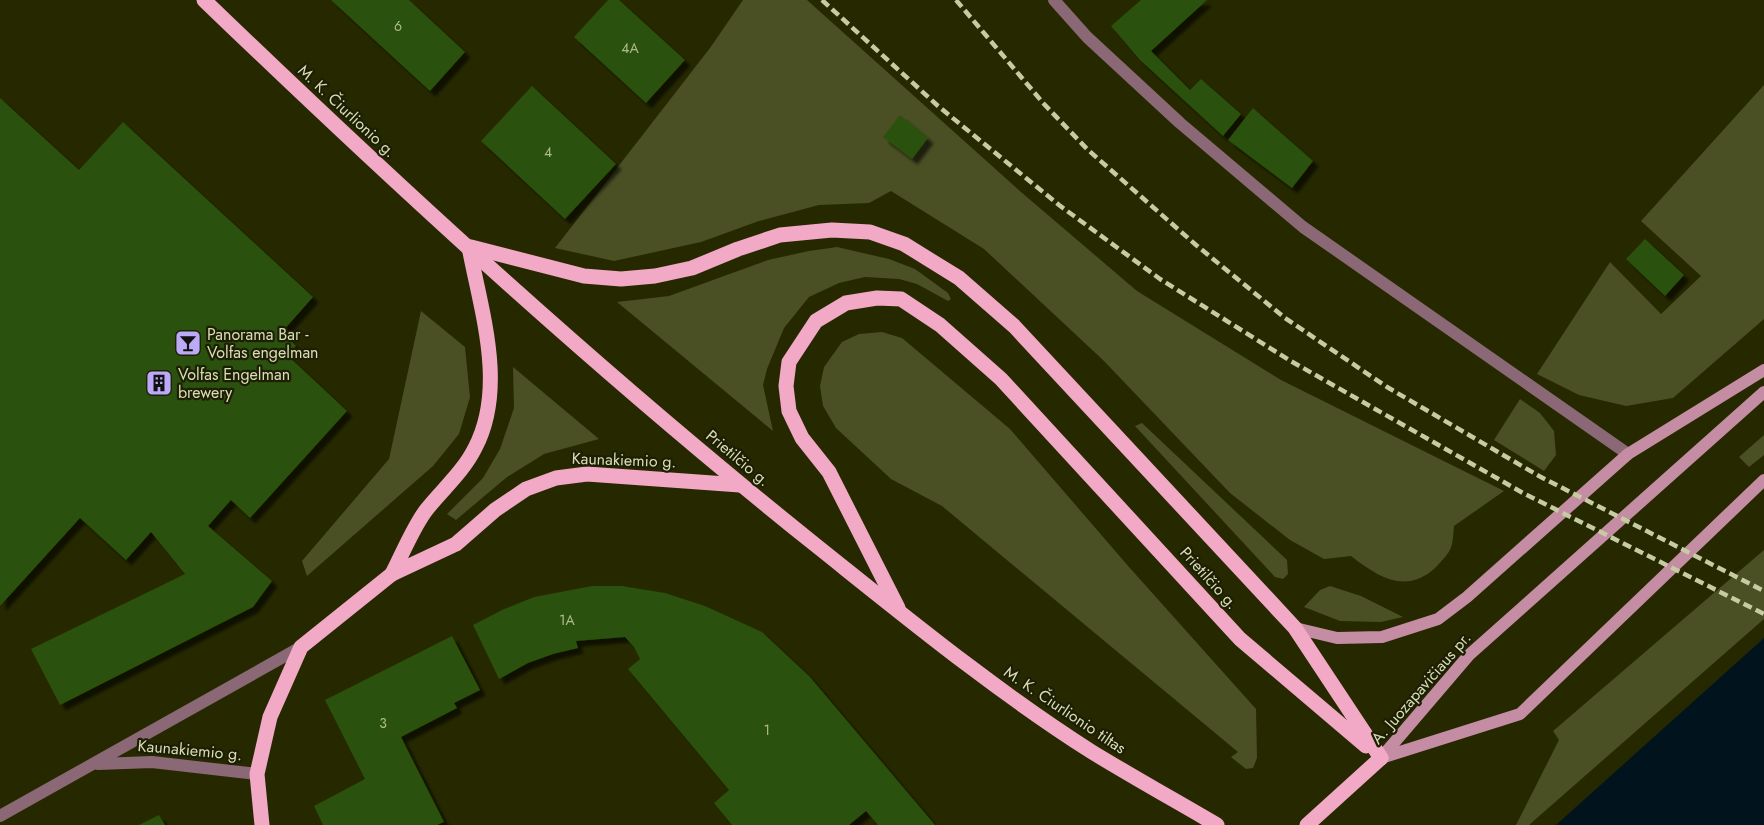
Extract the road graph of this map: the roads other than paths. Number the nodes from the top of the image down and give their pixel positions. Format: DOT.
graph roads {
  1 [pos="204,0"];
  2 [pos="1054,0"];
  3 [pos="469,247"];
  4 [pos="1764,370"];
  5 [pos="1764,392"];
  6 [pos="1628,454"];
  7 [pos="1764,480"];
  8 [pos="740,485"];
  9 [pos="392,574"];
  10 [pos="901,614"];
  11 [pos="1295,628"];
  12 [pos="301,647"];
  13 [pos="1381,758"];
  14 [pos="94,764"];
  15 [pos="257,774"];
  16 [pos="0,816"];
  17 [pos="262,825"];
  18 [pos="1217,825"];
  19 [pos="1307,825"];
  1 -- 3 [label="main road, M. K. Čiurlionio g."];
  2 -- 6 [label="street"];
  3 -- 8 [label="main road, Prietilčio g."];
  3 -- 9 [label="main road, Kaunakiemio g."];
  3 -- 11 [label="main road, Prietilčio g."];
  4 -- 6 [label="main road, A. Juozapavičiaus pr."];
  5 -- 13 [label="main road, A. Juozapavičiaus pr."];
  6 -- 11 [label="main road, A. Juozapavičiaus pr."];
  7 -- 13 [label="main road, A. Juozapavičiaus pr."];
  8 -- 9 [label="main road, Kaunakiemio g."];
  8 -- 10 [label="main road, Prietilčio g."];
  9 -- 12 [label="main road, Kaunakiemio g."];
  10 -- 13 [label="main road, Prietilčio g."];
  10 -- 18 [label="main road, M. K. Čiurlionio tiltas"];
  11 -- 13 [label="main road, Prietilčio g."];
  12 -- 14 [label="street, Kaunakiemio g."];
  12 -- 15 [label="main road, Kaunakiemio g."];
  13 -- 19 [label="main road"];
  14 -- 15 [label="street, Kaunakiemio g."];
  14 -- 16 [label="street, Kaunakiemio g."];
  15 -- 17 [label="main road"];
}
